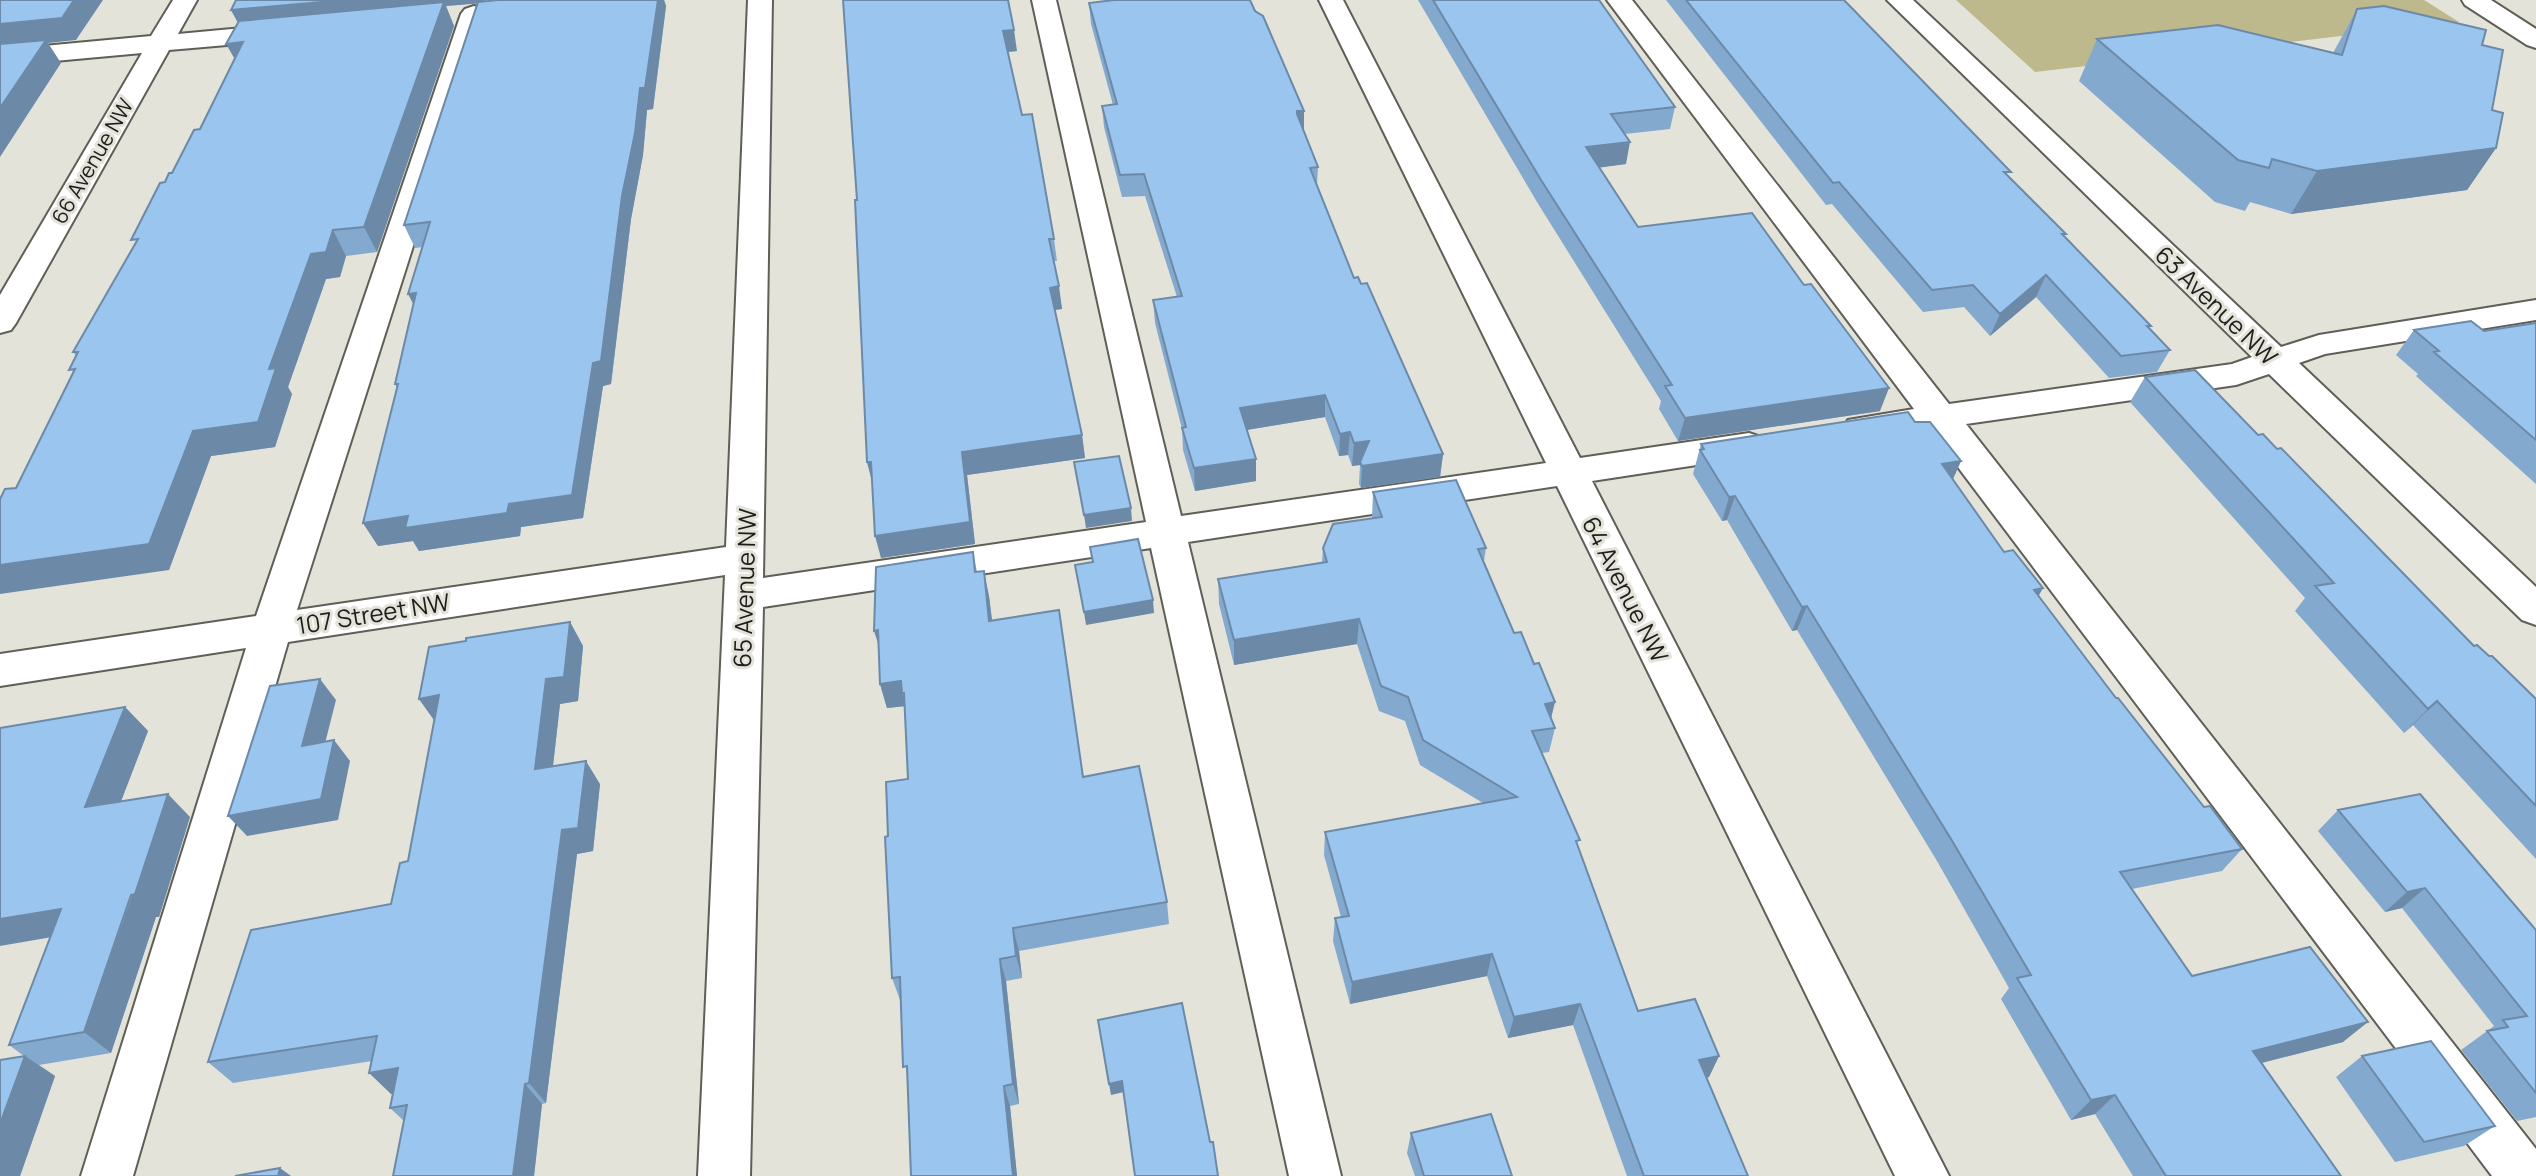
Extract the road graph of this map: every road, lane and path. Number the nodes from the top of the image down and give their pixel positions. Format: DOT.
graph roads {
  1 [pos="185,0"];
  2 [pos="760,0"];
  3 [pos="1044,0"];
  4 [pos="1331,0"];
  5 [pos="1619,0"];
  6 [pos="1899,0"];
  7 [pos="2474,0"];
  8 [pos="474,14"];
  9 [pos="312,29"];
  10 [pos="2536,40"];
  11 [pos="160,44"];
  12 [pos="0,58"];
  13 [pos="2536,310"];
  14 [pos="0,323"];
  15 [pos="2275,360"];
  16 [pos="1937,416"];
  17 [pos="1828,433"];
  18 [pos="1774,441"];
  19 [pos="1567,474"];
  20 [pos="1166,534"];
  21 [pos="745,577"];
  22 [pos="2536,610"];
  23 [pos="272,628"];
  24 [pos="0,670"];
  25 [pos="107,1176"];
  26 [pos="724,1176"];
  27 [pos="1315,1176"];
  28 [pos="1923,1176"];
  29 [pos="2524,1176"];
  1 -- 11 [label="street, 66 Avenue NW"];
  2 -- 21 [label="street, 65 Avenue NW"];
  3 -- 20 [label="street"];
  4 -- 19 [label="street, 64 Avenue NW"];
  5 -- 16 [label="street"];
  6 -- 15 [label="street, 63 Avenue NW"];
  7 -- 10 [label="street"];
  8 -- 23 [label="street"];
  9 -- 11 [label="street"];
  11 -- 12 [label="street"];
  11 -- 14 [label="street, 66 Avenue NW"];
  13 -- 15 [label="street"];
  15 -- 16 [label="street"];
  15 -- 22 [label="street, 63 Avenue NW"];
  16 -- 17 [label="street"];
  16 -- 29 [label="street"];
  18 -- 19 [label="street, 107 Street NW"];
  19 -- 20 [label="street, 107 Street NW"];
  19 -- 28 [label="street, 64 Avenue NW"];
  20 -- 21 [label="street, 107 Street NW"];
  20 -- 27 [label="street"];
  21 -- 23 [label="street, 107 Street NW"];
  21 -- 26 [label="street, 65 Avenue NW"];
  23 -- 24 [label="street, 107 Street NW"];
  23 -- 25 [label="street"];
}
